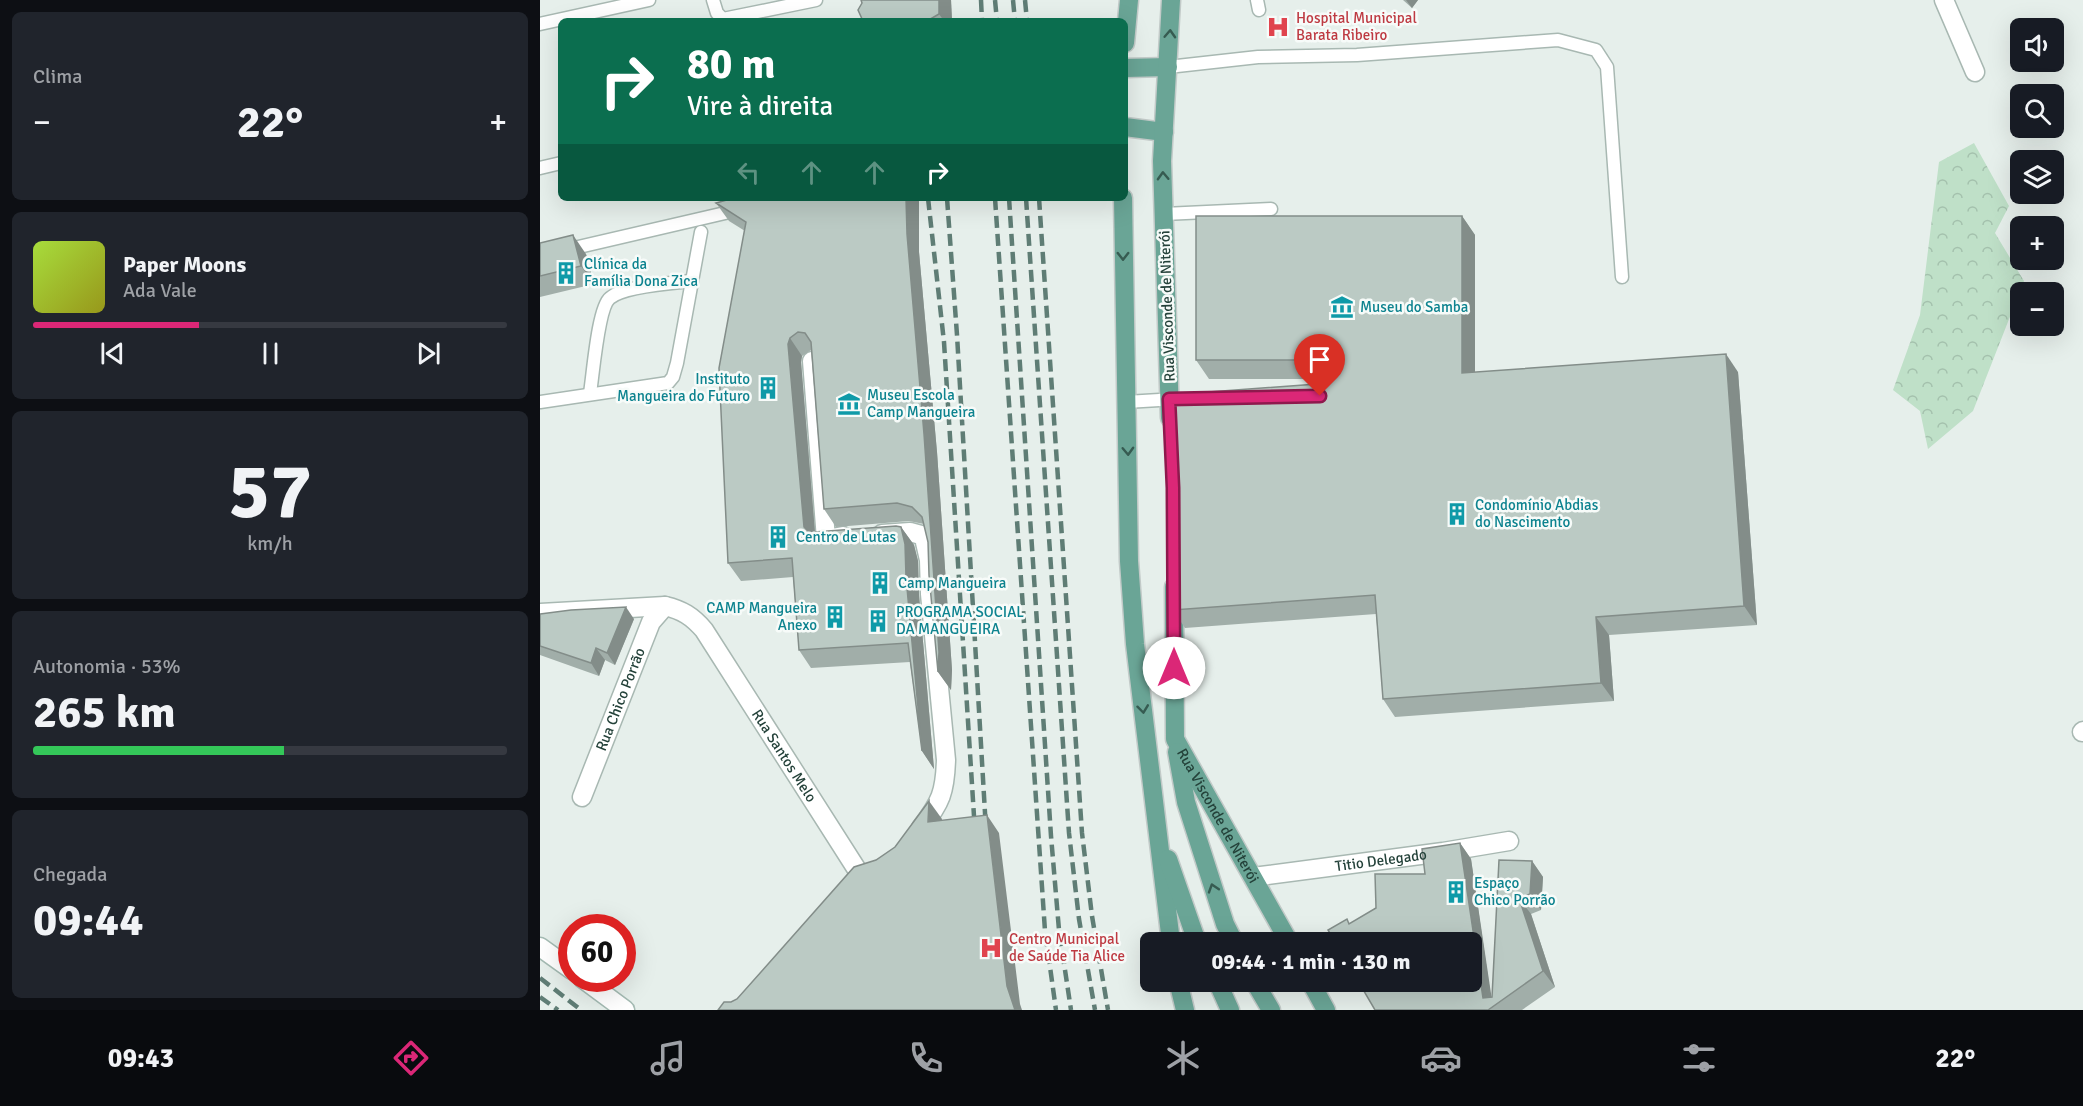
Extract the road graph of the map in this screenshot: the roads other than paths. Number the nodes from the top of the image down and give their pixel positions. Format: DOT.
graph roads {
  1 [pos="649,0"];
  2 [pos="713,0"];
  3 [pos="816,0"];
  4 [pos="1129,0"];
  5 [pos="1171,0"];
  6 [pos="1944,0"];
  7 [pos="567,18"];
  8 [pos="722,18"];
  9 [pos="728,18"];
  10 [pos="1127,18"];
  11 [pos="558,20"];
  12 [pos="540,24"];
  13 [pos="1168,67"];
  14 [pos="1128,68"];
  15 [pos="1975,72"];
  16 [pos="1128,127"];
  17 [pos="1164,132"];
  18 [pos="558,164"];
  19 [pos="540,168"];
  20 [pos="1123,201"];
  21 [pos="743,209"];
  22 [pos="1271,209"];
  23 [pos="1164,214"];
  24 [pos="701,232"];
  25 [pos="540,256"];
  26 [pos="1622,277"];
  27 [pos="692,280"];
  28 [pos="812,361"];
  29 [pos="590,393"];
  30 [pos="1169,399"];
  31 [pos="1190,399"];
  32 [pos="540,402"];
  33 [pos="1126,402"];
  34 [pos="1171,433"];
  35 [pos="1174,573"];
  36 [pos="665,606"];
  37 [pos="540,613"];
  38 [pos="1175,739"];
  39 [pos="582,797"];
  40 [pos="1156,826"];
  41 [pos="912,841"];
  42 [pos="1509,841"];
  43 [pos="1253,877"];
  44 [pos="845,893"];
  45 [pos="1170,932"];
  46 [pos="1193,932"];
  47 [pos="1228,932"];
  48 [pos="1283,932"];
  49 [pos="540,947"];
  50 [pos="558,960"];
  51 [pos="601,992"];
  52 [pos="1181,992"];
  53 [pos="1222,992"];
  54 [pos="1260,992"];
  55 [pos="1317,992"];
  56 [pos="625,1010"];
  57 [pos="1185,1010"];
  58 [pos="1230,1010"];
  59 [pos="1271,1010"];
  60 [pos="1326,1010"];
  1 -- 7 [label="lane"];
  2 -- 8 [label="lane"];
  3 -- 9 [label="lane"];
  4 -- 10 [label="main road"];
  13 -- 5 [label="main road, Rua Visconde de Niterói, one-way"];
  6 -- 15 [label="street"];
  11 -- 12 [label="lane"];
  13 -- 14 [label="main road"];
  13 -- 17 [label="main road, Rua Visconde de Niterói"];
  13 -- 26 [label="lane"];
  16 -- 17 [label="main road"];
  23 -- 17 [label="main road, Rua Visconde de Niterói, one-way"];
  18 -- 19 [label="lane"];
  20 -- 33 [label="main road, one-way"];
  21 -- 25 [label="lane"];
  22 -- 23 [label="lane"];
  23 -- 30 [label="main road, Rua Visconde de Niterói"];
  24 -- 27 [label="lane"];
  27 -- 29 [label="lane"];
  27 -- 29 [label="lane"];
  28 -- 41 [label="street"];
  29 -- 32 [label="lane"];
  30 -- 31 [label="lane"];
  30 -- 33 [label="lane"];
  30 -- 34 [label="main road, Rua Visconde de Niterói"];
  33 -- 40 [label="main road, one-way"];
  35 -- 38 [label="main road, Rua Visconde de Niterói"];
  36 -- 37 [label="street, Rua Santos Melo"];
  36 -- 39 [label="street, Rua Chico Porrão"];
  36 -- 44 [label="street, Rua Santos Melo"];
  38 -- 43 [label="main road, Rua Visconde de Niterói"];
  47 -- 38 [label="main road, one-way"];
  40 -- 45 [label="main road"];
  40 -- 46 [label="main road"];
  42 -- 43 [label="street, Titio Delegado"];
  43 -- 48 [label="main road, Rua Visconde de Niterói"];
  49 -- 50 [label="street"];
  51 -- 56 [label="street"];
  52 -- 57 [label="main road"];
  53 -- 58 [label="main road"];
  54 -- 59 [label="main road"];
  55 -- 60 [label="main road"];
}
